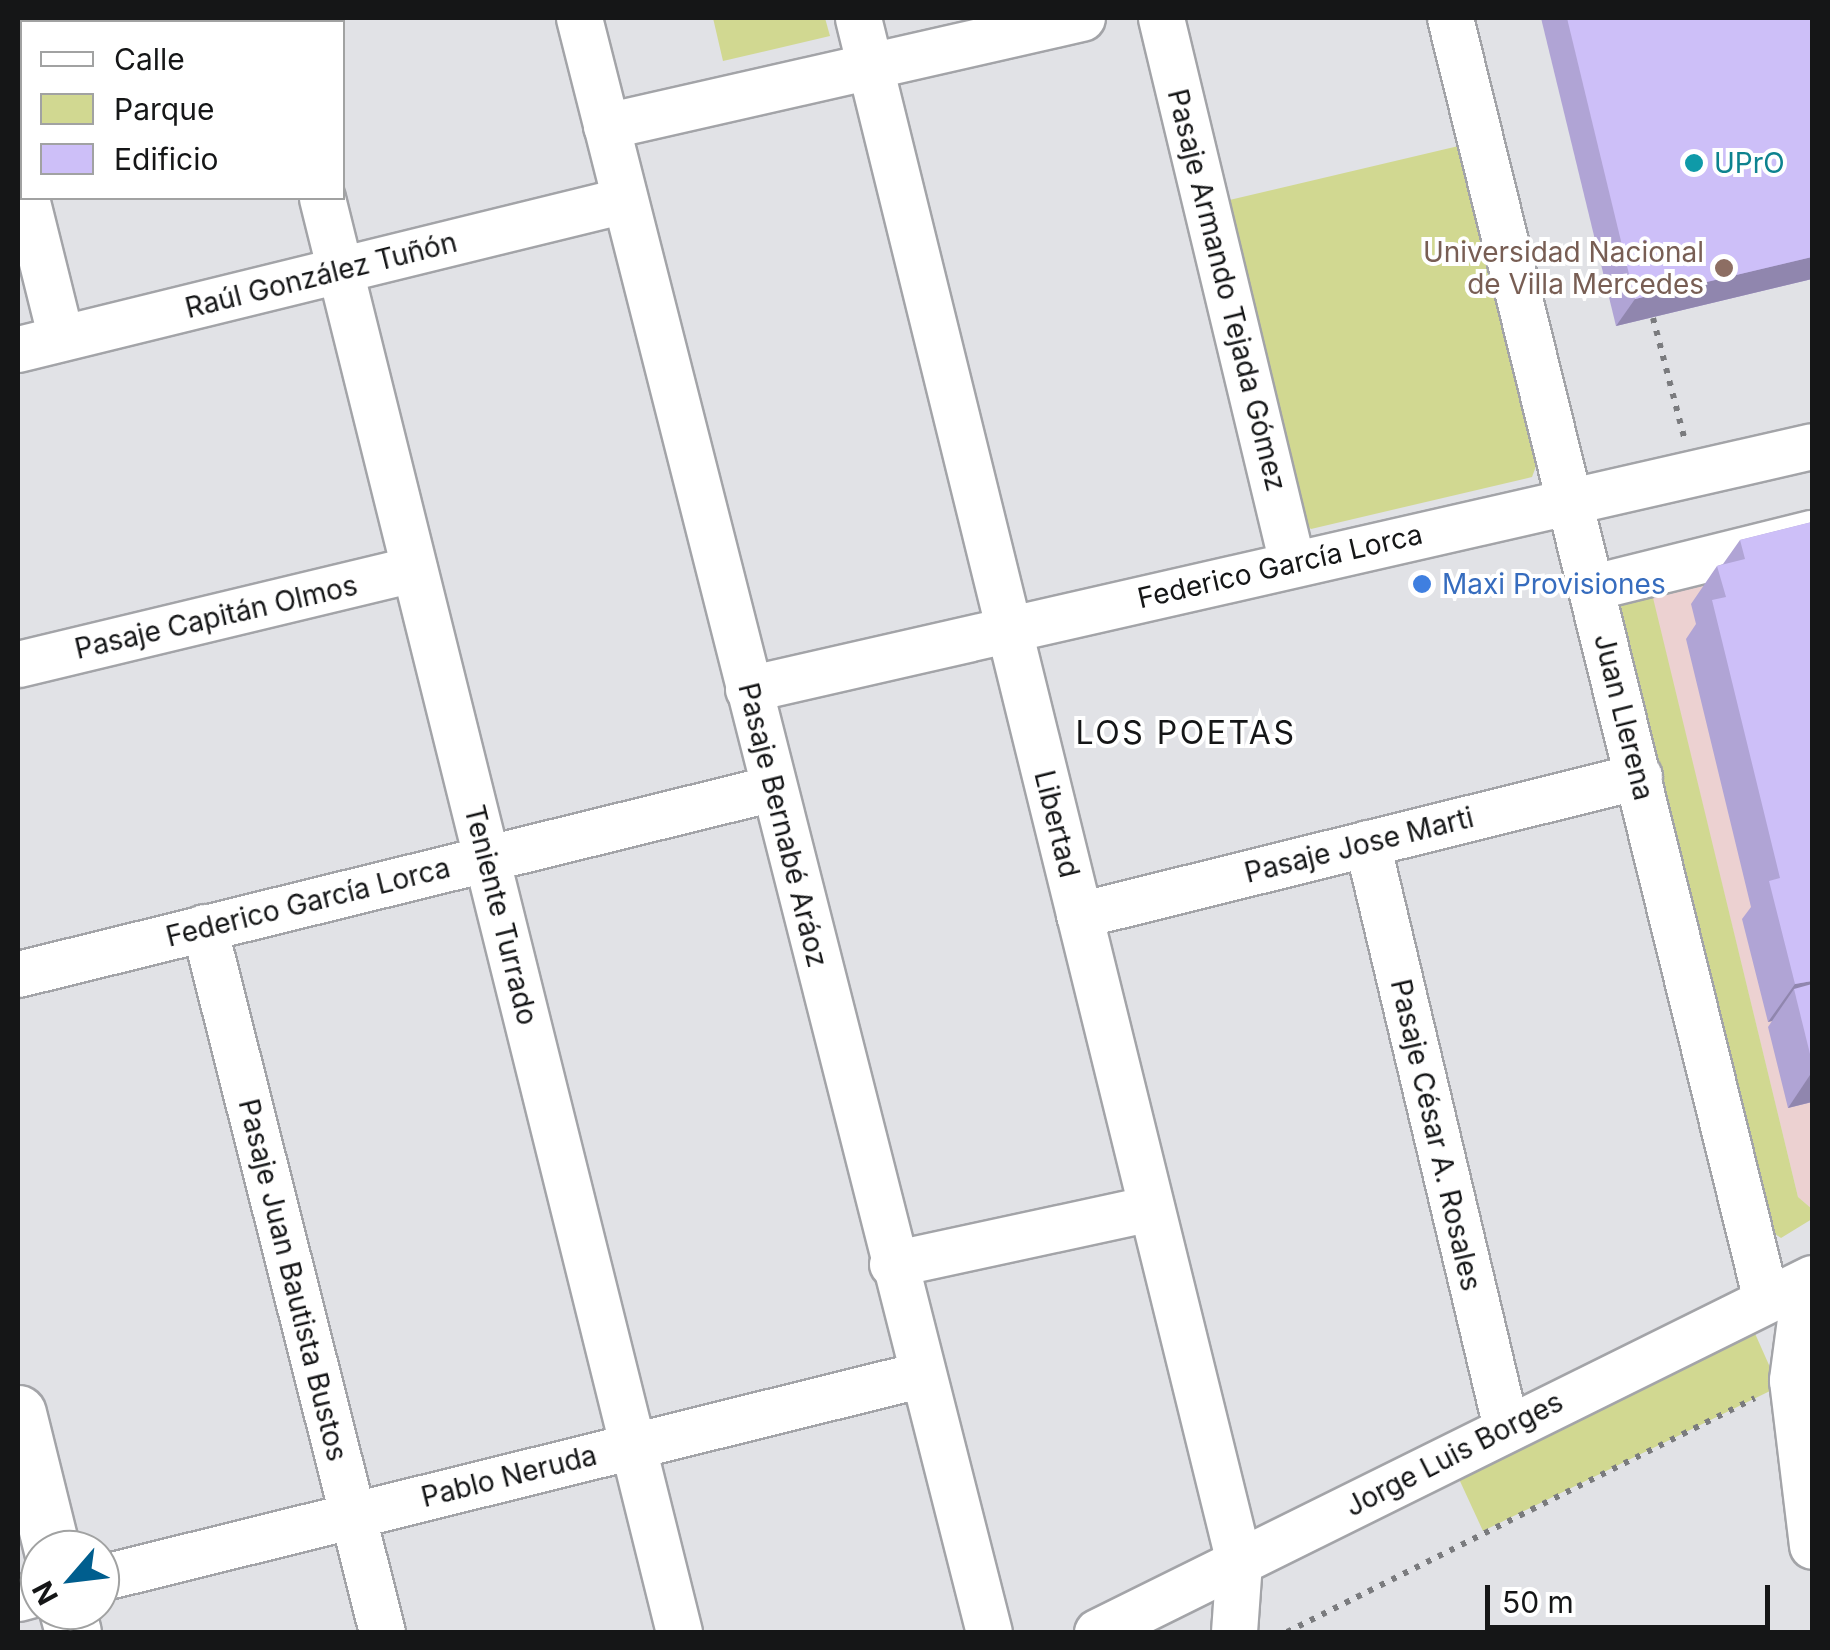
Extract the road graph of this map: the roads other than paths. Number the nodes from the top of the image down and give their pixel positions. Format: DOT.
graph roads {
  1 [pos="579,18"];
  2 [pos="858,18"];
  3 [pos="1082,18"];
  4 [pos="1161,18"];
  5 [pos="1450,18"];
  6 [pos="870,69"];
  7 [pos="606,126"];
  8 [pos="26,200"];
  9 [pos="322,200"];
  10 [pos="624,200"];
  11 [pos="340,270"];
  12 [pos="61,338"];
  13 [pos="18,349"];
  14 [pos="1812,446"];
  15 [pos="1571,499"];
  16 [pos="1812,532"];
  17 [pos="1292,563"];
  18 [pos="414,569"];
  19 [pos="1592,587"];
  20 [pos="1008,629"];
  21 [pos="18,664"];
  22 [pos="748,688"];
  23 [pos="1639,776"];
  24 [pos="773,788"];
  25 [pos="1367,843"];
  26 [pos="486,858"];
  27 [pos="1079,915"];
  28 [pos="204,928"];
  29 [pos="18,974"];
  30 [pos="1151,1208"];
  31 [pos="892,1264"];
  32 [pos="1795,1287"];
  33 [pos="918,1375"];
  34 [pos="18,1412"];
  35 [pos="1506,1428"];
  36 [pos="634,1446"];
  37 [pos="352,1515"];
  38 [pos="47,1530"];
  39 [pos="1812,1546"];
  40 [pos="1238,1562"];
  41 [pos="120,1573"];
  42 [pos="382,1632"];
  43 [pos="679,1632"];
  44 [pos="989,1632"];
  45 [pos="1097,1632"];
  46 [pos="1234,1632"];
  1 -- 7 [label="street, Pasaje Bernabé Aráoz"];
  2 -- 6 [label="street, Libertad"];
  3 -- 6 [label="street"];
  4 -- 17 [label="street, Pasaje Armando Tejada Gómez"];
  5 -- 15 [label="street, Juan Llerena"];
  6 -- 7 [label="street"];
  6 -- 20 [label="street, Libertad"];
  7 -- 10 [label="street, Pasaje Bernabé Aráoz"];
  8 -- 12 [label="street"];
  9 -- 11 [label="street, Teniente Turrado"];
  10 -- 11 [label="street, Raúl González Tuñón"];
  10 -- 22 [label="street, Pasaje Bernabé Aráoz"];
  11 -- 12 [label="street, Raúl González Tuñón"];
  11 -- 18 [label="street, Teniente Turrado"];
  12 -- 13 [label="street, Raúl González Tuñón"];
  14 -- 15 [label="street, Federico García Lorca"];
  15 -- 17 [label="street, Federico García Lorca"];
  15 -- 19 [label="street, Juan Llerena"];
  16 -- 19 [label="street"];
  17 -- 20 [label="street, Federico García Lorca"];
  18 -- 21 [label="street, Pasaje Capitán Olmos"];
  18 -- 26 [label="street, Teniente Turrado"];
  19 -- 23 [label="street, Juan Llerena"];
  20 -- 22 [label="street, Federico García Lorca"];
  20 -- 27 [label="street, Libertad"];
  22 -- 24 [label="street, Pasaje Bernabé Aráoz"];
  23 -- 25 [label="street, Pasaje Jose Marti"];
  23 -- 32 [label="street, Juan Llerena"];
  24 -- 26 [label="street, Federico García Lorca"];
  24 -- 31 [label="street, Pasaje Bernabé Aráoz"];
  25 -- 27 [label="street, Pasaje Jose Marti"];
  25 -- 35 [label="street, Pasaje César A. Rosales"];
  26 -- 28 [label="street, Federico García Lorca"];
  26 -- 36 [label="street, Teniente Turrado"];
  27 -- 30 [label="street, Libertad"];
  28 -- 29 [label="street, Federico García Lorca"];
  28 -- 37 [label="street, Pasaje Juan Bautista Bustos"];
  30 -- 31 [label="street"];
  30 -- 40 [label="street, Libertad"];
  31 -- 33 [label="street, Pasaje Bernabé Aráoz"];
  32 -- 35 [label="street, Jorge Luis Borges"];
  32 -- 39 [label="street, Juan Llerena"];
  33 -- 36 [label="street, Pablo Neruda"];
  33 -- 44 [label="street, Pasaje Bernabé Aráoz"];
  34 -- 38 [label="main road"];
  35 -- 40 [label="street, Jorge Luis Borges"];
  36 -- 37 [label="street, Pablo Neruda"];
  36 -- 43 [label="street, Teniente Turrado"];
  37 -- 41 [label="street, Pablo Neruda"];
  37 -- 42 [label="street, Pasaje Juan Bautista Bustos"];
  40 -- 45 [label="street, Jorge Luis Borges"];
  40 -- 46 [label="street, Libertad"];
}
